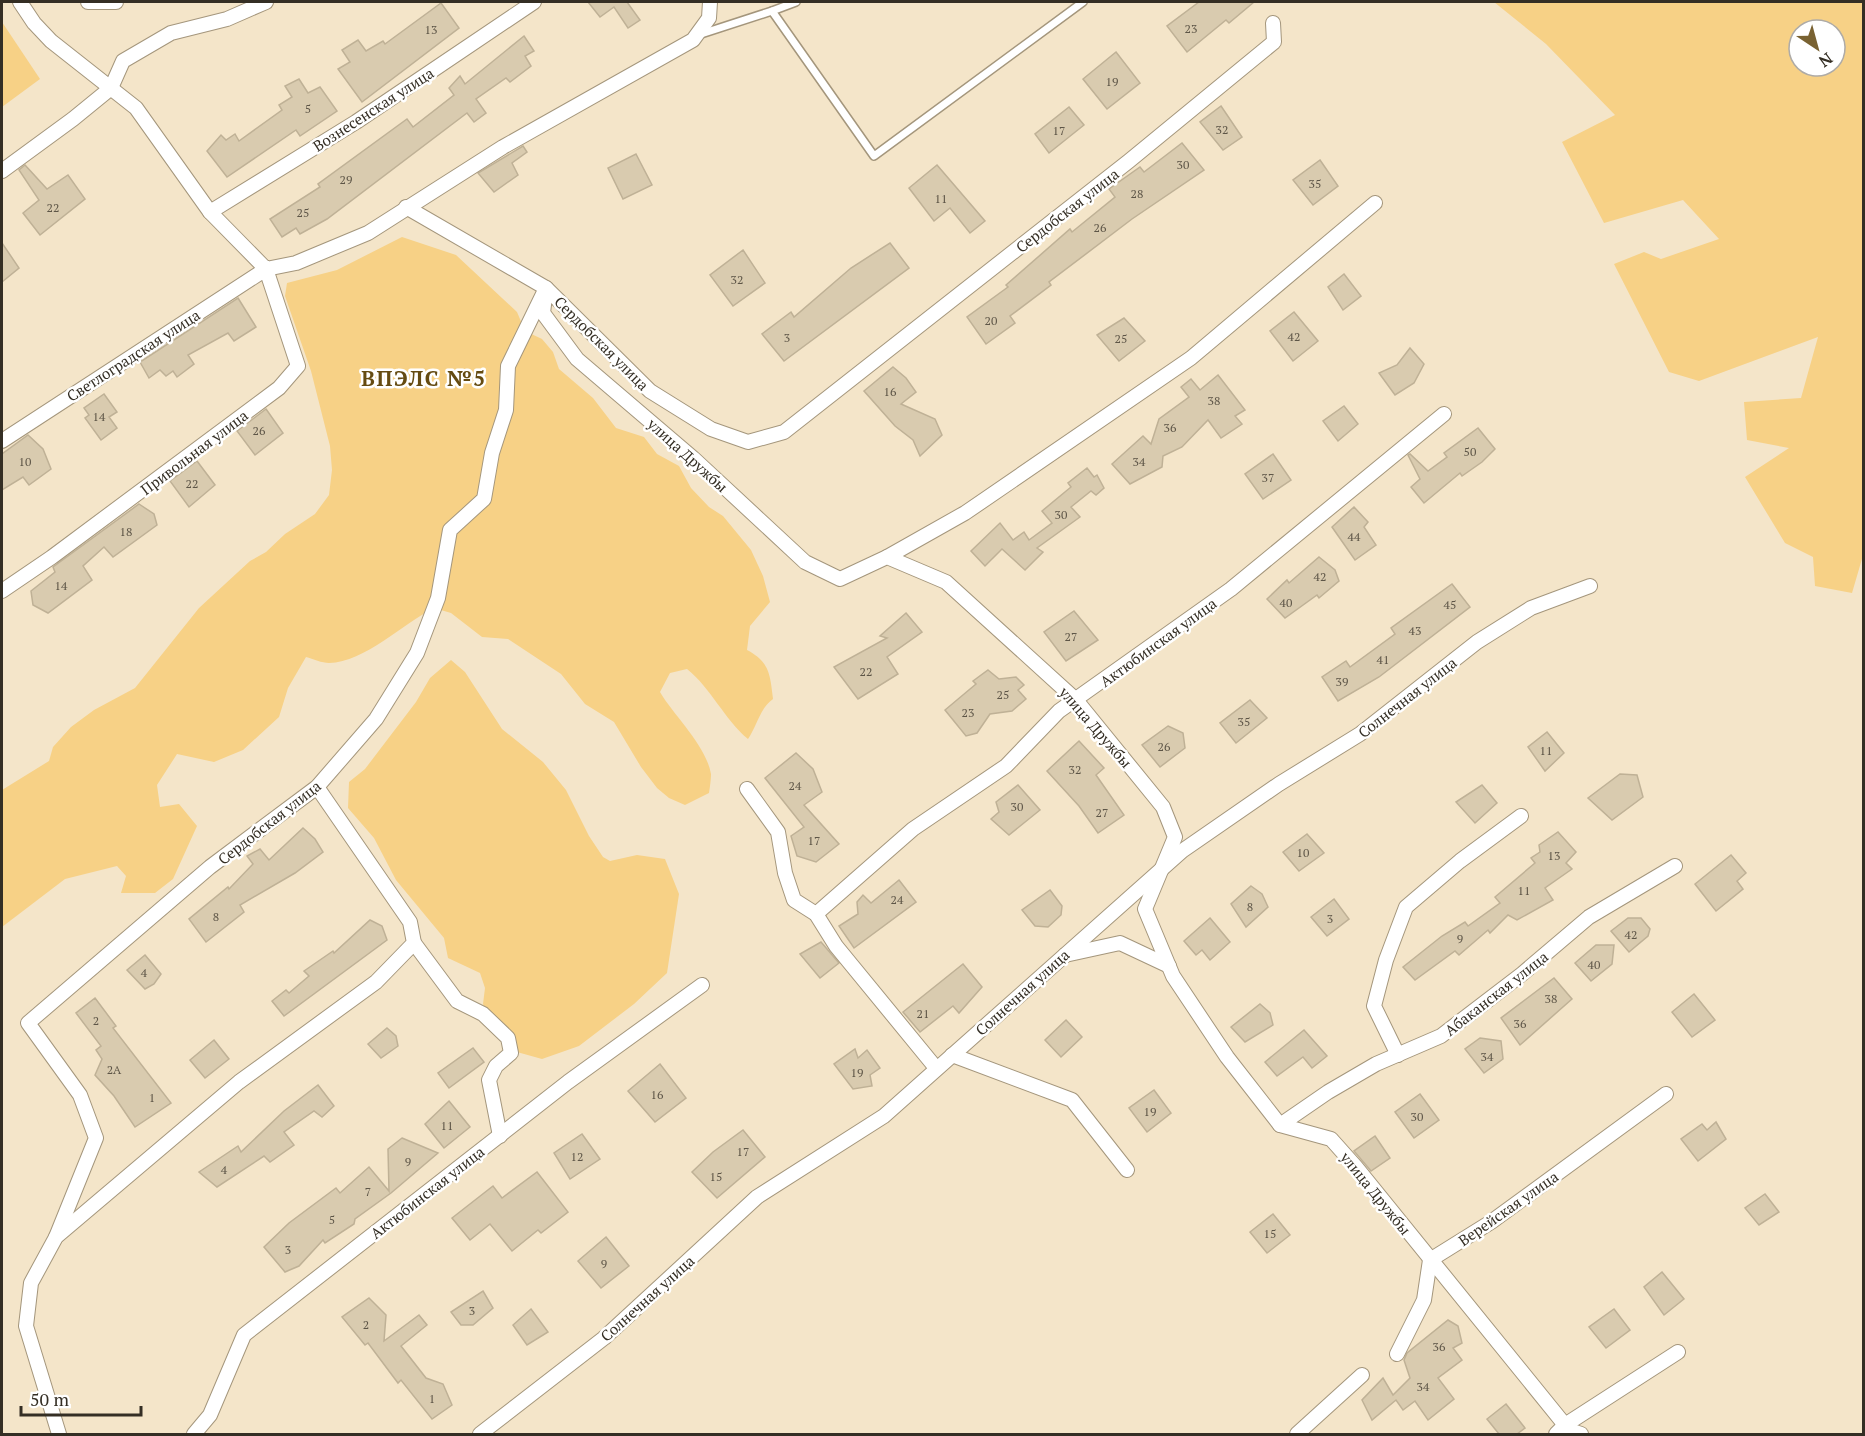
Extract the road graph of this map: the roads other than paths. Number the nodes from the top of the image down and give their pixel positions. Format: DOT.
graph roads {
  1 [pos="20,2"];
  2 [pos="88,2"];
  3 [pos="116,2"];
  4 [pos="266,2"];
  5 [pos="534,2"];
  6 [pos="710,2"];
  7 [pos="796,2"];
  8 [pos="1083,2"];
  9 [pos="772,10"];
  10 [pos="1274,23"];
  11 [pos="696,36"];
  12 [pos="111,88"];
  13 [pos="2,171"];
  14 [pos="1375,203"];
  15 [pos="406,207"];
  16 [pos="210,212"];
  17 [pos="266,269"];
  18 [pos="546,288"];
  19 [pos="1444,414"];
  20 [pos="2,441"];
  21 [pos="887,557"];
  22 [pos="1590,586"];
  23 [pos="2,591"];
  24 [pos="1076,700"];
  25 [pos="317,787"];
  26 [pos="747,789"];
  27 [pos="1521,816"];
  28 [pos="1675,866"];
  29 [pos="1161,867"];
  30 [pos="816,914"];
  31 [pos="414,943"];
  32 [pos="1063,956"];
  33 [pos="1169,966"];
  34 [pos="702,985"];
  35 [pos="952,1055"];
  36 [pos="1398,1055"];
  37 [pos="936,1068"];
  38 [pos="1666,1095"];
  39 [pos="1280,1125"];
  40 [pos="500,1136"];
  41 [pos="1127,1170"];
  42 [pos="56,1237"];
  43 [pos="1430,1260"];
  44 [pos="1678,1352"];
  45 [pos="1397,1354"];
  46 [pos="1362,1375"];
  47 [pos="1561,1430"];
  48 [pos="59,1434"];
  49 [pos="194,1434"];
  50 [pos="480,1434"];
  51 [pos="1297,1434"];
  52 [pos="1581,1434"];
  1 -- 12 [label="street"];
  2 -- 3 [label="street"];
  4 -- 12 [label="street"];
  5 -- 16 [label="street, Вознесенская улица"];
  6 -- 11 [label="street"];
  7 -- 9 [label="lane"];
  8 -- 9 [label="lane"];
  9 -- 11 [label="lane"];
  10 -- 18 [label="street, Сердобская улица"];
  11 -- 15 [label="street, Светлоградская улица"];
  12 -- 13 [label="street"];
  12 -- 16 [label="street"];
  14 -- 21 [label="street"];
  15 -- 17 [label="street, Светлоградская улица"];
  15 -- 18 [label="street"];
  16 -- 17 [label="street"];
  17 -- 20 [label="street, Светлоградская улица"];
  17 -- 23 [label="street, Привольная улица"];
  18 -- 21 [label="street, улица Дружбы"];
  18 -- 25 [label="street, Сердобская улица"];
  19 -- 24 [label="street, Актюбинская улица"];
  21 -- 24 [label="street, улица Дружбы"];
  22 -- 29 [label="street, Солнечная улица"];
  24 -- 29 [label="street, улица Дружбы"];
  24 -- 30 [label="street, Актюбинская улица"];
  25 -- 31 [label="street"];
  25 -- 42 [label="street, Сердобская улица"];
  26 -- 30 [label="street"];
  27 -- 36 [label="street"];
  28 -- 36 [label="street, Абаканская улица"];
  29 -- 32 [label="street, Солнечная улица"];
  29 -- 33 [label="street, улица Дружбы"];
  30 -- 37 [label="street"];
  31 -- 40 [label="street"];
  31 -- 42 [label="street"];
  32 -- 33 [label="street"];
  32 -- 35 [label="street, Солнечная улица"];
  33 -- 39 [label="street, улица Дружбы"];
  34 -- 40 [label="street, Актюбинская улица"];
  35 -- 37 [label="street, Солнечная улица"];
  35 -- 41 [label="street"];
  36 -- 39 [label="street, Абаканская улица"];
  37 -- 50 [label="street, Солнечная улица"];
  38 -- 43 [label="street, Верейская улица"];
  39 -- 43 [label="street, улица Дружбы"];
  40 -- 49 [label="street, Актюбинская улица"];
  42 -- 48 [label="street"];
  43 -- 45 [label="street"];
  43 -- 47 [label="street, улица Дружбы"];
  44 -- 47 [label="street"];
  46 -- 51 [label="street"];
  47 -- 52 [label="street, улица Дружбы"];
}
